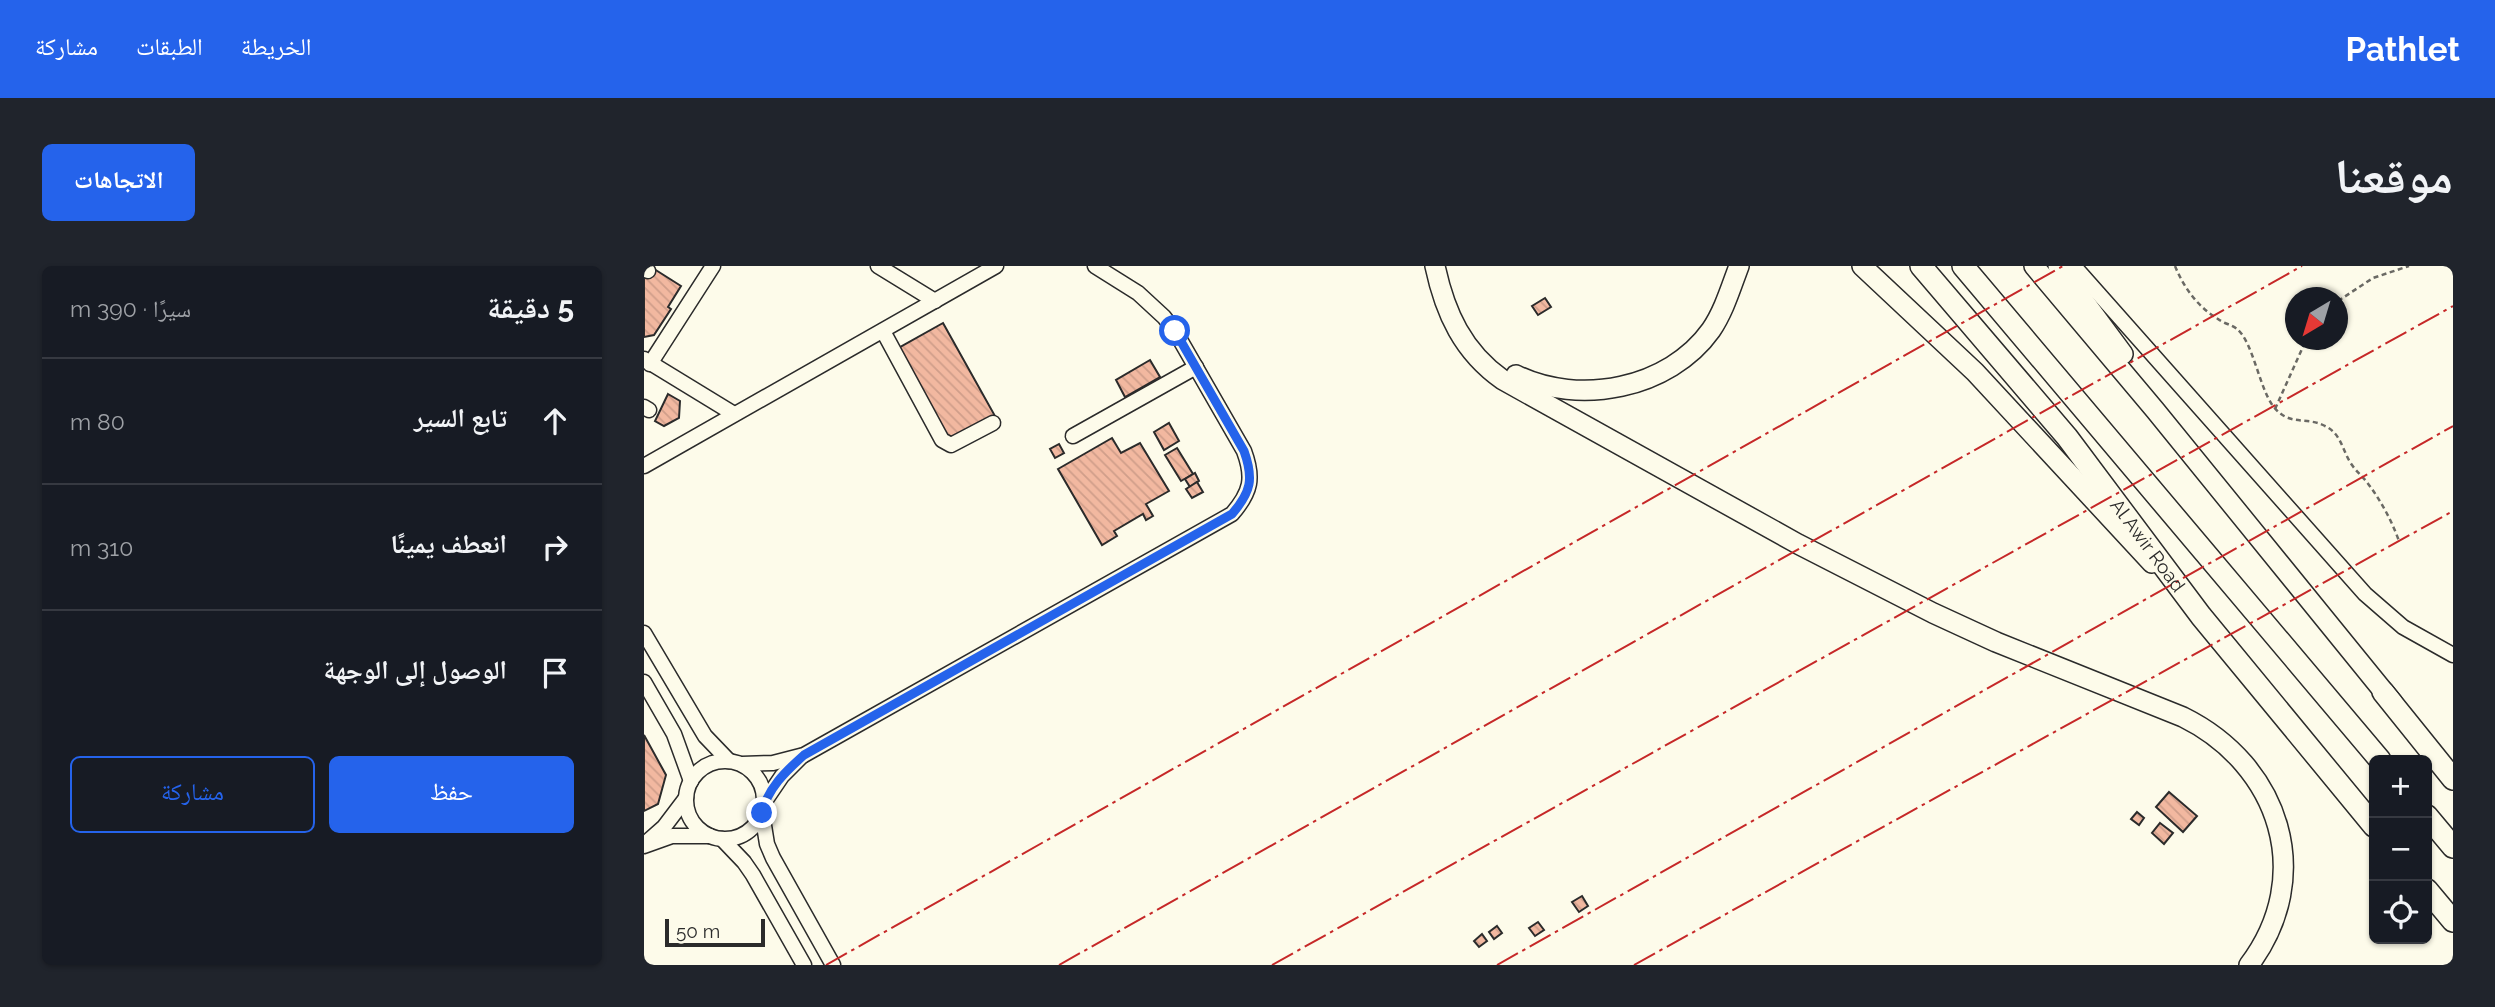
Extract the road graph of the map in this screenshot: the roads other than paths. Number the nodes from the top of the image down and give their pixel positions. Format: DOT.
graph roads {
  1 [pos="713,266"];
  2 [pos="878,266"];
  3 [pos="996,266"];
  4 [pos="1095,266"];
  5 [pos="1436,266"];
  6 [pos="1739,266"];
  7 [pos="1861,266"];
  8 [pos="1921,266"];
  9 [pos="1963,266"];
  10 [pos="2034,266"];
  11 [pos="2058,266"];
  12 [pos="2074,266"];
  13 [pos="935,301"];
  14 [pos="1445,301"];
  15 [pos="883,331"];
  16 [pos="647,361"];
  17 [pos="1196,367"];
  18 [pos="2155,410"];
  19 [pos="734,414"];
  20 [pos="993,423"];
  21 [pos="1073,436"];
  22 [pos="644,466"];
  23 [pos="2201,616"];
  24 [pos="644,633"];
  25 [pos="2453,655"];
  26 [pos="644,682"];
  27 [pos="2383,692"];
  28 [pos="650,707"];
  29 [pos="804,755"];
  30 [pos="2376,755"];
  31 [pos="735,763"];
  32 [pos="2453,771"];
  33 [pos="2453,779"];
  34 [pos="691,781"];
  35 [pos="686,798"];
  36 [pos="764,807"];
  37 [pos="2429,818"];
  38 [pos="2369,820"];
  39 [pos="716,838"];
  40 [pos="644,845"];
  41 [pos="2453,847"];
  42 [pos="2432,896"];
  43 [pos="2453,922"];
  44 [pos="804,965"];
  45 [pos="833,965"];
  46 [pos="2249,965"];
  1 -- 16 [label="street"];
  2 -- 13 [label="street"];
  3 -- 13 [label="street"];
  4 -- 17 [label="street"];
  5 -- 14 [label="main road"];
  6 -- 14 [label="main road"];
  7 -- 23 [label="main road"];
  8 -- 23 [label="highway, Al Awir Road"];
  9 -- 30 [label="highway, Al Awir Road"];
  10 -- 18 [label="main road"];
  11 -- 18 [label="main road"];
  12 -- 25 [label="street"];
  13 -- 15 [label="street"];
  14 -- 46 [label="main road"];
  15 -- 19 [label="street"];
  15 -- 20 [label="street"];
  16 -- 19 [label="street"];
  17 -- 21 [label="street"];
  17 -- 29 [label="street"];
  18 -- 27 [label="main road"];
  19 -- 22 [label="street"];
  23 -- 38 [label="highway, Al Awir Road"];
  24 -- 31 [label="street"];
  26 -- 28 [label="street"];
  27 -- 32 [label="main road"];
  27 -- 33 [label="highway"];
  28 -- 34 [label="street"];
  29 -- 31 [label="street"];
  29 -- 36 [label="street"];
  31 -- 34 [label="street"];
  31 -- 36 [label="street"];
  34 -- 35 [label="street"];
  35 -- 39 [label="street"];
  35 -- 40 [label="street"];
  36 -- 39 [label="street"];
  36 -- 45 [label="street"];
  37 -- 41 [label="highway"];
  39 -- 40 [label="street"];
  39 -- 44 [label="street"];
  42 -- 43 [label="highway"];
}
